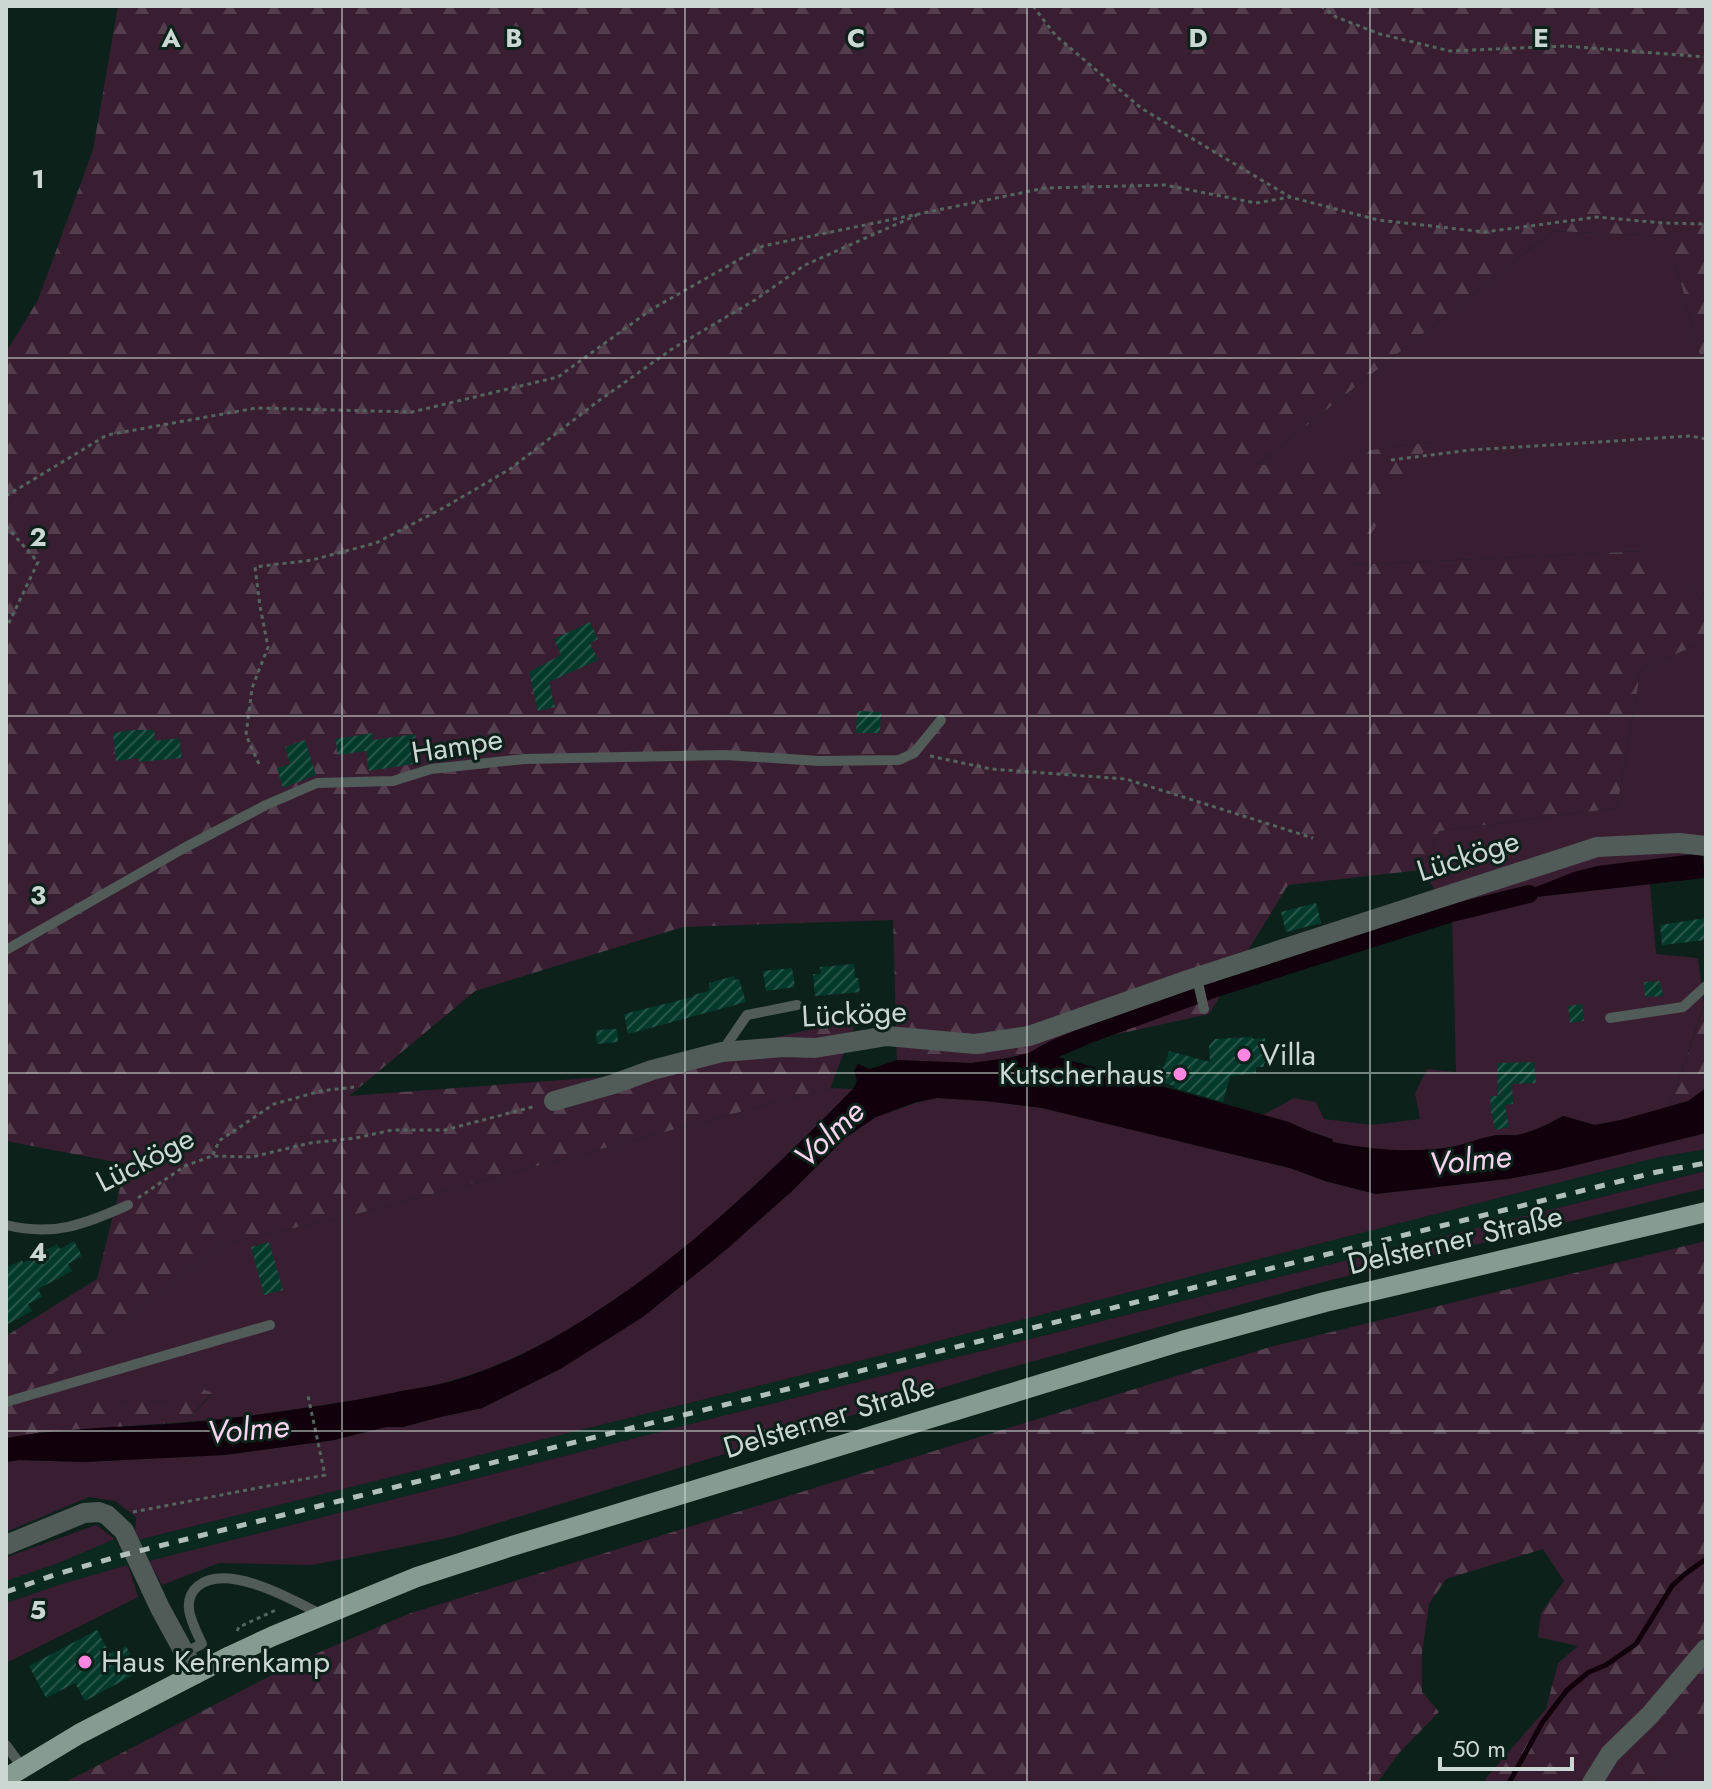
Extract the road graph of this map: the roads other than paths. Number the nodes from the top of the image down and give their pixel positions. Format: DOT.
graph roads {
  1 [pos="941,720"];
  2 [pos="1706,846"];
  3 [pos="6,950"];
  4 [pos="1197,978"];
  5 [pos="1706,986"];
  6 [pos="797,1005"];
  7 [pos="1204,1009"];
  8 [pos="1610,1018"];
  9 [pos="722,1052"];
  10 [pos="554,1101"];
  11 [pos="128,1205"];
  12 [pos="1706,1212"];
  13 [pos="6,1225"];
  14 [pos="270,1325"];
  15 [pos="6,1402"];
  16 [pos="6,1545"];
  17 [pos="322,1615"];
  18 [pos="1706,1649"];
  19 [pos="184,1653"];
  20 [pos="196,1674"];
  21 [pos="6,1745"];
  22 [pos="14,1772"];
  23 [pos="1592,1783"];
  1 -- 3 [label="lane, Hampe"];
  2 -- 4 [label="street, Lücköge"];
  4 -- 7 [label="lane"];
  4 -- 9 [label="street, Lücköge"];
  5 -- 8 [label="lane"];
  6 -- 9 [label="lane"];
  9 -- 10 [label="street, Lücköge"];
  11 -- 13 [label="lane, Lücköge"];
  12 -- 17 [label="main road, Delsterner Straße"];
  14 -- 15 [label="lane"];
  16 -- 19 [label="street"];
  17 -- 19 [label="lane"];
  17 -- 20 [label="main road, Delsterner Straße"];
  18 -- 23 [label="street"];
  19 -- 20 [label="street"];
  20 -- 22 [label="main road, Delsterner Straße"];
  21 -- 22 [label="lane"];
}
